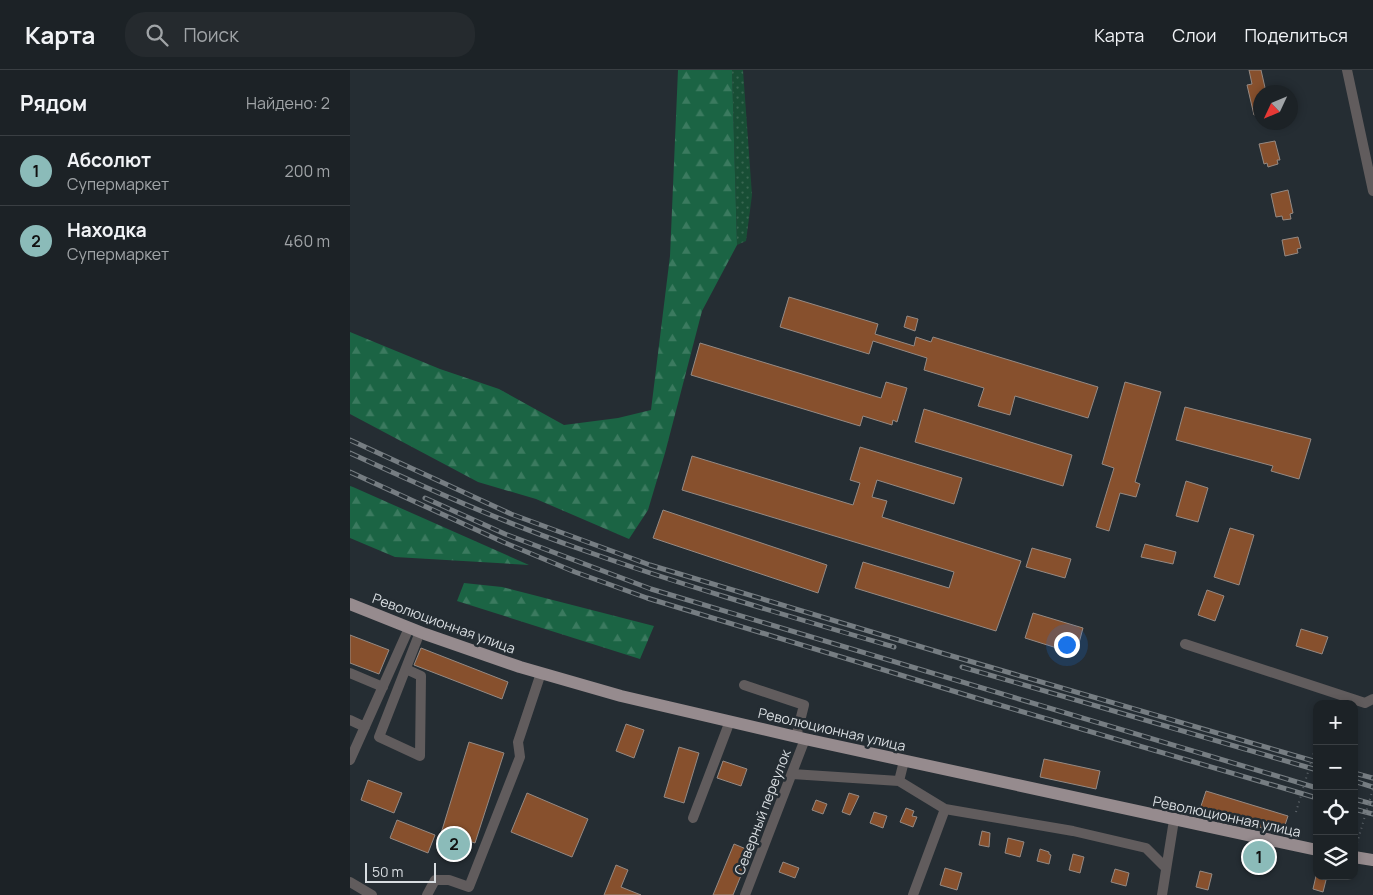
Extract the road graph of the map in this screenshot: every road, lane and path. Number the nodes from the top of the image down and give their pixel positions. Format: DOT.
graph roads {
  1 [pos="1347,70"];
  2 [pos="1373,191"];
  3 [pos="350,604"];
  4 [pos="414,630"];
  5 [pos="1185,644"];
  6 [pos="406,669"];
  7 [pos="350,673"];
  8 [pos="541,673"];
  9 [pos="744,685"];
  10 [pos="383,687"];
  11 [pos="1373,699"];
  12 [pos="350,720"];
  13 [pos="730,721"];
  14 [pos="365,727"];
  15 [pos="801,738"];
  16 [pos="1316,745"];
  17 [pos="350,760"];
  18 [pos="904,761"];
  19 [pos="792,774"];
  20 [pos="899,781"];
  21 [pos="1373,789"];
  22 [pos="945,809"];
  23 [pos="1296,812"];
  24 [pos="693,818"];
  25 [pos="1174,820"];
  26 [pos="1358,837"];
  27 [pos="1313,849"];
  28 [pos="1358,858"];
  29 [pos="1373,860"];
  30 [pos="1166,868"];
  31 [pos="353,884"];
  32 [pos="350,895"];
  33 [pos="372,895"];
  34 [pos="428,895"];
  35 [pos="745,895"];
  36 [pos="914,895"];
  37 [pos="1162,895"];
  1 -- 2 [label="street"];
  3 -- 4 [label="main road, Революционная улица"];
  4 -- 6 [label="street"];
  4 -- 8 [label="main road, Революционная улица"];
  4 -- 10 [label="street"];
  5 -- 11 [label="street"];
  6 -- 6 [label="street"];
  7 -- 10 [label="street"];
  8 -- 13 [label="main road, Революционная улица"];
  8 -- 34 [label="street"];
  9 -- 15 [label="street, Северный переулок"];
  10 -- 14 [label="street"];
  12 -- 14 [label="street"];
  13 -- 15 [label="main road, Революционная улица"];
  13 -- 24 [label="street"];
  14 -- 17 [label="street"];
  15 -- 18 [label="main road, Революционная улица"];
  15 -- 19 [label="street, Северный переулок"];
  16 -- 23 [label="path"];
  18 -- 20 [label="street"];
  18 -- 25 [label="main road, Революционная улица"];
  19 -- 20 [label="street"];
  19 -- 35 [label="street, Северный переулок"];
  20 -- 22 [label="street"];
  21 -- 26 [label="path, bridge"];
  22 -- 30 [label="street"];
  22 -- 36 [label="street"];
  25 -- 27 [label="main road, Революционная улица"];
  25 -- 30 [label="street"];
  28 -- 29 [label="main road"];
  30 -- 37 [label="street"];
  31 -- 32 [label="street"];
  31 -- 33 [label="street"];
}
